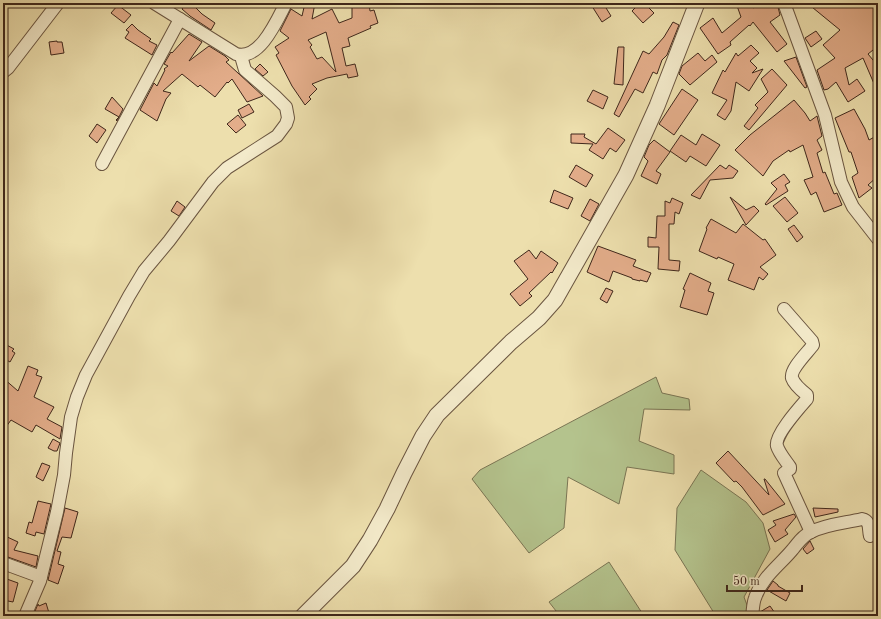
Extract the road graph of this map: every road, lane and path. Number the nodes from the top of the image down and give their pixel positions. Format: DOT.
graph roads {
  1 [pos="58,3"];
  2 [pos="154,3"];
  3 [pos="286,3"];
  4 [pos="697,3"];
  5 [pos="784,3"];
  6 [pos="180,19"];
  7 [pos="241,56"];
  8 [pos="3,72"];
  9 [pos="102,164"];
  10 [pos="878,238"];
  11 [pos="784,309"];
  12 [pos="811,532"];
  13 [pos="878,533"];
  14 [pos="3,563"];
  15 [pos="41,577"];
  16 [pos="25,616"];
  17 [pos="303,616"];
  18 [pos="752,616"];
  1 -- 8 [label="street"];
  2 -- 6 [label="street"];
  3 -- 7 [label="street"];
  4 -- 17 [label="street"];
  5 -- 10 [label="street"];
  6 -- 7 [label="street"];
  6 -- 9 [label="street"];
  7 -- 15 [label="street"];
  11 -- 12 [label="street"];
  12 -- 13 [label="street"];
  12 -- 18 [label="street"];
  14 -- 15 [label="street"];
  15 -- 16 [label="street"];
}
